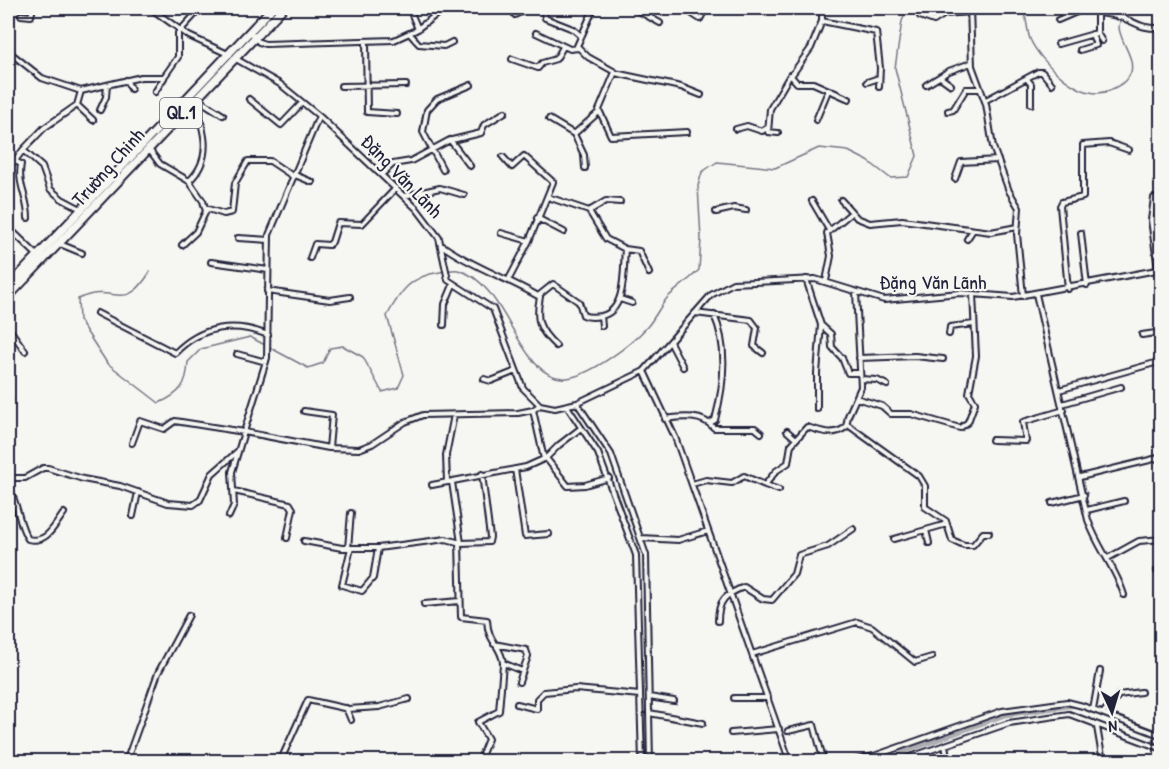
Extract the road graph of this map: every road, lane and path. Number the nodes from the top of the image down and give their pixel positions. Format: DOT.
graph roads {
  1 [pos="33,8"];
  2 [pos="150,8"];
  3 [pos="201,8"];
  4 [pos="272,8"];
  5 [pos="283,8"];
  6 [pos="410,8"];
  7 [pos="445,8"];
  8 [pos="530,8"];
  9 [pos="543,8"];
  10 [pos="594,8"];
  11 [pos="633,8"];
  12 [pos="683,8"];
  13 [pos="706,8"];
  14 [pos="822,8"];
  15 [pos="1061,8"];
  16 [pos="1087,8"];
  17 [pos="970,10"];
  18 [pos="1097,13"];
  19 [pos="21,15"];
  20 [pos="515,15"];
  21 [pos="920,16"];
  22 [pos="1064,17"];
  23 [pos="1058,20"];
  24 [pos="822,21"];
  25 [pos="660,23"];
  26 [pos="1161,28"];
  27 [pos="418,29"];
  28 [pos="181,30"];
  29 [pos="536,33"];
  30 [pos="1097,33"];
  31 [pos="410,34"];
  32 [pos="1092,34"];
  33 [pos="252,35"];
  34 [pos="580,35"];
  35 [pos="1082,37"];
  36 [pos="1102,41"];
  37 [pos="366,42"];
  38 [pos="452,42"];
  39 [pos="1058,44"];
  40 [pos="563,46"];
  41 [pos="578,48"];
  42 [pos="1086,48"];
  43 [pos="1080,50"];
  44 [pos="13,55"];
  45 [pos="231,56"];
  46 [pos="512,59"];
  47 [pos="971,63"];
  48 [pos="615,73"];
  49 [pos="790,74"];
  50 [pos="940,76"];
  51 [pos="164,77"];
  52 [pos="879,78"];
  53 [pos="1027,78"];
  54 [pos="126,80"];
  55 [pos="867,82"];
  56 [pos="1052,84"];
  57 [pos="107,85"];
  58 [pos="365,85"];
  59 [pos="405,85"];
  60 [pos="471,85"];
  61 [pos="926,85"];
  62 [pos="951,85"];
  63 [pos="341,86"];
  64 [pos="879,87"];
  65 [pos="131,89"];
  66 [pos="979,89"];
  67 [pos="81,91"];
  68 [pos="828,91"];
  69 [pos="155,92"];
  70 [pos="702,95"];
  71 [pos="194,99"];
  72 [pos="249,99"];
  73 [pos="849,99"];
  74 [pos="986,100"];
  75 [pos="302,103"];
  76 [pos="1031,104"];
  77 [pos="77,105"];
  78 [pos="100,110"];
  79 [pos="948,111"];
  80 [pos="505,112"];
  81 [pos="599,112"];
  82 [pos="397,114"];
  83 [pos="223,115"];
  84 [pos="319,116"];
  85 [pos="549,119"];
  86 [pos="93,120"];
  87 [pos="816,120"];
  88 [pos="768,128"];
  89 [pos="736,129"];
  90 [pos="687,132"];
  91 [pos="778,133"];
  92 [pos="574,134"];
  93 [pos="450,140"];
  94 [pos="147,147"];
  95 [pos="23,150"];
  96 [pos="1129,150"];
  97 [pos="433,151"];
  98 [pos="503,157"];
  99 [pos="998,160"];
  100 [pos="470,166"];
  101 [pos="585,168"];
  102 [pos="443,170"];
  103 [pos="382,174"];
  104 [pos="295,176"];
  105 [pos="955,179"];
  106 [pos="189,182"];
  107 [pos="312,182"];
  108 [pos="396,188"];
  109 [pos="464,195"];
  110 [pos="404,196"];
  111 [pos="548,197"];
  112 [pos="1154,198"];
  113 [pos="841,200"];
  114 [pos="812,201"];
  115 [pos="620,202"];
  116 [pos="206,208"];
  117 [pos="746,210"];
  118 [pos="589,211"];
  119 [pos="716,212"];
  120 [pos="851,213"];
  121 [pos="80,215"];
  122 [pos="28,218"];
  123 [pos="537,218"];
  124 [pos="72,225"];
  125 [pos="8,227"];
  126 [pos="1017,227"];
  127 [pos="829,230"];
  128 [pos="973,231"];
  129 [pos="564,232"];
  130 [pos="1081,232"];
  131 [pos="501,233"];
  132 [pos="238,238"];
  133 [pos="967,239"];
  134 [pos="268,240"];
  135 [pos="529,241"];
  136 [pos="60,244"];
  137 [pos="183,245"];
  138 [pos="442,245"];
  139 [pos="625,249"];
  140 [pos="82,254"];
  141 [pos="37,256"];
  142 [pos="310,258"];
  143 [pos="211,262"];
  144 [pos="1160,269"];
  145 [pos="268,270"];
  146 [pos="649,273"];
  147 [pos="509,279"];
  148 [pos="806,279"];
  149 [pos="826,281"];
  150 [pos="453,285"];
  151 [pos="1087,285"];
  152 [pos="8,287"];
  153 [pos="1068,289"];
  154 [pos="267,291"];
  155 [pos="856,292"];
  156 [pos="973,294"];
  157 [pos="1036,294"];
  158 [pos="1023,296"];
  159 [pos="8,297"];
  160 [pos="350,297"];
  161 [pos="540,297"];
  162 [pos="620,299"];
  163 [pos="632,303"];
  164 [pos="97,313"];
  165 [pos="696,313"];
  166 [pos="714,315"];
  167 [pos="601,316"];
  168 [pos="974,324"];
  169 [pos="444,325"];
  170 [pos="821,325"];
  171 [pos="602,326"];
  172 [pos="8,327"];
  173 [pos="1161,333"];
  174 [pos="949,334"];
  175 [pos="268,335"];
  176 [pos="1142,335"];
  177 [pos="670,342"];
  178 [pos="556,346"];
  179 [pos="25,351"];
  180 [pos="763,353"];
  181 [pos="237,354"];
  182 [pos="859,358"];
  183 [pos="943,359"];
  184 [pos="266,360"];
  185 [pos="1161,361"];
  186 [pos="683,367"];
  187 [pos="516,371"];
  188 [pos="644,371"];
  189 [pos="860,373"];
  190 [pos="484,379"];
  191 [pos="861,379"];
  192 [pos="887,386"];
  193 [pos="1121,387"];
  194 [pos="1059,390"];
  195 [pos="856,398"];
  196 [pos="577,403"];
  197 [pos="1062,404"];
  198 [pos="540,405"];
  199 [pos="567,406"];
  200 [pos="817,409"];
  201 [pos="532,410"];
  202 [pos="1064,410"];
  203 [pos="304,411"];
  204 [pos="454,415"];
  205 [pos="665,419"];
  206 [pos="710,423"];
  207 [pos="848,424"];
  208 [pos="581,428"];
  209 [pos="787,431"];
  210 [pos="244,432"];
  211 [pos="761,433"];
  212 [pos="796,439"];
  213 [pos="992,440"];
  214 [pos="132,444"];
  215 [pos="329,448"];
  216 [pos="238,451"];
  217 [pos="1161,457"];
  218 [pos="545,459"];
  219 [pos="515,469"];
  220 [pos="482,474"];
  221 [pos="1080,477"];
  222 [pos="8,478"];
  223 [pos="609,478"];
  224 [pos="450,482"];
  225 [pos="692,484"];
  226 [pos="432,485"];
  227 [pos="765,485"];
  228 [pos="8,486"];
  229 [pos="779,490"];
  230 [pos="234,491"];
  231 [pos="138,492"];
  232 [pos="1084,495"];
  233 [pos="1124,501"];
  234 [pos="1052,503"];
  235 [pos="1087,510"];
  236 [pos="64,513"];
  237 [pos="351,513"];
  238 [pos="133,516"];
  239 [pos="229,516"];
  240 [pos="947,524"];
  241 [pos="853,530"];
  242 [pos="926,530"];
  243 [pos="708,531"];
  244 [pos="989,533"];
  245 [pos="549,534"];
  246 [pos="287,538"];
  247 [pos="641,538"];
  248 [pos="894,539"];
  249 [pos="1161,539"];
  250 [pos="304,541"];
  251 [pos="460,543"];
  252 [pos="929,543"];
  253 [pos="349,548"];
  254 [pos="378,548"];
  255 [pos="645,552"];
  256 [pos="636,555"];
  257 [pos="1108,558"];
  258 [pos="731,593"];
  259 [pos="1124,595"];
  260 [pos="460,601"];
  261 [pos="424,604"];
  262 [pos="189,615"];
  263 [pos="718,621"];
  264 [pos="494,644"];
  265 [pos="752,654"];
  266 [pos="932,657"];
  267 [pos="503,663"];
  268 [pos="522,670"];
  269 [pos="1100,671"];
  270 [pos="519,682"];
  271 [pos="1141,692"];
  272 [pos="640,695"];
  273 [pos="649,697"];
  274 [pos="734,698"];
  275 [pos="768,698"];
  276 [pos="409,699"];
  277 [pos="674,701"];
  278 [pos="517,704"];
  279 [pos="346,708"];
  280 [pos="1093,710"];
  281 [pos="649,713"];
  282 [pos="1103,713"];
  283 [pos="351,720"];
  284 [pos="1094,722"];
  285 [pos="703,723"];
  286 [pos="779,729"];
  287 [pos="788,731"];
  288 [pos="731,733"];
  289 [pos="1161,736"];
  290 [pos="945,745"];
  291 [pos="1161,749"];
  292 [pos="126,762"];
  293 [pos="280,762"];
  294 [pos="486,762"];
  295 [pos="642,762"];
  296 [pos="650,762"];
  297 [pos="790,762"];
  298 [pos="824,762"];
  299 [pos="850,762"];
  300 [pos="896,762"];
  301 [pos="948,762"];
  302 [pos="1103,762"];
  1 -- 19 [label="street"];
  2 -- 28 [label="street, Đặng Văn Lãnh"];
  3 -- 28 [label="street"];
  4 -- 33 [label="highway, Trường Chinh / QL.1"];
  5 -- 33 [label="highway, Trường Chinh / QL.1"];
  6 -- 27 [label="street"];
  7 -- 27 [label="street"];
  8 -- 20 [label="street"];
  9 -- 34 [label="street"];
  10 -- 34 [label="street"];
  11 -- 25 [label="street"];
  12 -- 13 [label="street"];
  14 -- 24 [label="street"];
  15 -- 22 [label="street"];
  16 -- 18 [label="street"];
  16 -- 22 [label="street"];
  17 -- 21 [label="street"];
  17 -- 47 [label="street"];
  18 -- 26 [label="street"];
  18 -- 30 [label="street"];
  22 -- 23 [label="street"];
  24 -- 49 [label="street"];
  24 -- 52 [label="street"];
  27 -- 31 [label="street"];
  28 -- 45 [label="street, Đặng Văn Lãnh"];
  28 -- 51 [label="street"];
  29 -- 40 [label="street"];
  30 -- 32 [label="street"];
  30 -- 36 [label="street"];
  31 -- 37 [label="street"];
  31 -- 38 [label="street"];
  32 -- 35 [label="street"];
  32 -- 42 [label="street"];
  33 -- 37 [label="street"];
  33 -- 45 [label="highway, Trường Chinh / QL.1"];
  34 -- 41 [label="street"];
  35 -- 39 [label="street"];
  35 -- 42 [label="street"];
  37 -- 58 [label="street"];
  40 -- 41 [label="street"];
  40 -- 46 [label="street"];
  41 -- 48 [label="street"];
  42 -- 43 [label="street"];
  44 -- 67 [label="street"];
  45 -- 71 [label="highway, Trường Chinh / QL.1"];
  45 -- 75 [label="street, Đặng Văn Lãnh"];
  45 -- 121 [label="highway, Trường Chinh / QL.1"];
  47 -- 50 [label="street"];
  47 -- 66 [label="street"];
  48 -- 70 [label="street"];
  48 -- 81 [label="street"];
  49 -- 68 [label="street"];
  49 -- 88 [label="street"];
  50 -- 61 [label="street"];
  50 -- 62 [label="street"];
  51 -- 54 [label="street"];
  51 -- 69 [label="street"];
  52 -- 55 [label="street"];
  52 -- 64 [label="street"];
  53 -- 56 [label="street"];
  53 -- 74 [label="street"];
  53 -- 76 [label="street"];
  54 -- 57 [label="street"];
  54 -- 65 [label="street"];
  57 -- 67 [label="street"];
  57 -- 78 [label="street"];
  58 -- 59 [label="street"];
  58 -- 63 [label="street"];
  58 -- 82 [label="street"];
  60 -- 97 [label="street"];
  66 -- 74 [label="street"];
  66 -- 79 [label="street"];
  67 -- 77 [label="street"];
  68 -- 73 [label="street"];
  68 -- 87 [label="street"];
  71 -- 83 [label="street"];
  71 -- 94 [label="highway, Trường Chinh / QL.1"];
  71 -- 106 [label="street"];
  72 -- 75 [label="street"];
  74 -- 99 [label="street"];
  75 -- 84 [label="street, Đặng Văn Lãnh"];
  77 -- 86 [label="street"];
  77 -- 95 [label="street"];
  80 -- 93 [label="street"];
  81 -- 90 [label="street"];
  81 -- 92 [label="street"];
  84 -- 103 [label="street, Đặng Văn Lãnh"];
  84 -- 104 [label="street"];
  85 -- 92 [label="street"];
  88 -- 89 [label="street"];
  88 -- 91 [label="street"];
  92 -- 101 [label="street"];
  93 -- 97 [label="street"];
  93 -- 100 [label="street"];
  94 -- 106 [label="street"];
  94 -- 121 [label="highway, Trường Chinh / QL.1"];
  95 -- 121 [label="street"];
  95 -- 122 [label="street"];
  96 -- 153 [label="street"];
  97 -- 102 [label="street"];
  97 -- 103 [label="street"];
  98 -- 111 [label="street"];
  99 -- 105 [label="street"];
  99 -- 126 [label="street"];
  103 -- 108 [label="street, Đặng Văn Lãnh"];
  104 -- 107 [label="street"];
  104 -- 116 [label="street"];
  104 -- 134 [label="street"];
  106 -- 116 [label="street"];
  108 -- 110 [label="street, Đặng Văn Lãnh"];
  108 -- 142 [label="street"];
  109 -- 110 [label="street"];
  110 -- 138 [label="street, Đặng Văn Lãnh"];
  111 -- 118 [label="street"];
  111 -- 123 [label="street"];
  112 -- 144 [label="street"];
  113 -- 120 [label="street"];
  114 -- 127 [label="street"];
  115 -- 118 [label="street"];
  116 -- 137 [label="street"];
  117 -- 119 [label="street"];
  118 -- 139 [label="street"];
  120 -- 127 [label="street"];
  120 -- 128 [label="street"];
  121 -- 124 [label="highway, Trường Chinh / QL.1"];
  123 -- 129 [label="street"];
  123 -- 135 [label="street"];
  124 -- 136 [label="highway, Trường Chinh / QL.1"];
  124 -- 141 [label="highway, Trường Chinh / QL.1"];
  125 -- 141 [label="street"];
  126 -- 128 [label="street"];
  126 -- 158 [label="street"];
  127 -- 149 [label="street"];
  128 -- 133 [label="street"];
  130 -- 151 [label="street"];
  131 -- 135 [label="street"];
  132 -- 134 [label="street"];
  134 -- 145 [label="street"];
  135 -- 147 [label="street"];
  136 -- 140 [label="street"];
  136 -- 159 [label="highway, Trường Chinh / QL.1"];
  138 -- 147 [label="street"];
  138 -- 150 [label="street, Đặng Văn Lãnh"];
  139 -- 146 [label="street"];
  139 -- 162 [label="street"];
  141 -- 152 [label="highway, Trường Chinh / QL.1"];
  143 -- 145 [label="street"];
  144 -- 151 [label="street, Đặng Văn Lãnh"];
  145 -- 154 [label="street"];
  147 -- 161 [label="street"];
  148 -- 149 [label="street, Đặng Văn Lãnh"];
  148 -- 165 [label="street, Đặng Văn Lãnh"];
  148 -- 170 [label="street"];
  149 -- 155 [label="street, Đặng Văn Lãnh"];
  150 -- 169 [label="street"];
  150 -- 187 [label="street"];
  151 -- 153 [label="street, Đặng Văn Lãnh"];
  153 -- 157 [label="street, Đặng Văn Lãnh"];
  154 -- 160 [label="street"];
  154 -- 175 [label="street"];
  155 -- 156 [label="street, Đặng Văn Lãnh"];
  155 -- 182 [label="street"];
  156 -- 158 [label="street, Đặng Văn Lãnh"];
  156 -- 168 [label="street"];
  157 -- 158 [label="street, Đặng Văn Lãnh"];
  157 -- 194 [label="street"];
  161 -- 167 [label="street"];
  161 -- 178 [label="street"];
  162 -- 163 [label="street"];
  162 -- 167 [label="street"];
  164 -- 175 [label="street"];
  165 -- 166 [label="street"];
  165 -- 177 [label="street, Đặng Văn Lãnh"];
  166 -- 180 [label="street"];
  166 -- 206 [label="street"];
  167 -- 171 [label="street"];
  168 -- 174 [label="street"];
  168 -- 195 [label="street"];
  170 -- 189 [label="street"];
  170 -- 200 [label="street"];
  172 -- 179 [label="street"];
  173 -- 176 [label="street"];
  175 -- 184 [label="street"];
  177 -- 186 [label="street"];
  177 -- 188 [label="street, Đặng Văn Lãnh"];
  181 -- 184 [label="street"];
  182 -- 183 [label="street"];
  182 -- 189 [label="street"];
  184 -- 210 [label="street"];
  185 -- 194 [label="street"];
  187 -- 190 [label="street"];
  187 -- 198 [label="street"];
  188 -- 196 [label="street, Đặng Văn Lãnh"];
  188 -- 205 [label="street"];
  189 -- 191 [label="street"];
  191 -- 192 [label="street"];
  191 -- 195 [label="street"];
  193 -- 197 [label="street"];
  194 -- 197 [label="street"];
  195 -- 207 [label="street"];
  196 -- 199 [label="street, Đặng Văn Lãnh"];
  196 -- 247 [label="street"];
  197 -- 202 [label="street"];
  198 -- 199 [label="street, Đặng Văn Lãnh"];
  198 -- 201 [label="street"];
  199 -- 208 [label="street"];
  201 -- 204 [label="street"];
  201 -- 218 [label="street"];
  202 -- 213 [label="street"];
  202 -- 221 [label="street"];
  203 -- 215 [label="street"];
  204 -- 215 [label="street"];
  204 -- 224 [label="street"];
  205 -- 206 [label="street"];
  205 -- 225 [label="street"];
  206 -- 211 [label="street"];
  207 -- 212 [label="street"];
  207 -- 240 [label="street"];
  208 -- 218 [label="street"];
  208 -- 223 [label="street"];
  209 -- 212 [label="street"];
  210 -- 214 [label="street"];
  210 -- 215 [label="street"];
  210 -- 216 [label="street"];
  212 -- 227 [label="street"];
  216 -- 230 [label="street"];
  216 -- 231 [label="street"];
  217 -- 221 [label="street"];
  218 -- 219 [label="street"];
  218 -- 223 [label="street"];
  219 -- 220 [label="street"];
  219 -- 245 [label="street"];
  220 -- 224 [label="street"];
  220 -- 251 [label="street"];
  221 -- 232 [label="street"];
  222 -- 231 [label="street"];
  223 -- 256 [label="street"];
  224 -- 226 [label="street"];
  224 -- 251 [label="street"];
  225 -- 227 [label="street"];
  225 -- 243 [label="street"];
  227 -- 229 [label="street"];
  228 -- 236 [label="street"];
  230 -- 239 [label="street"];
  230 -- 246 [label="street"];
  231 -- 238 [label="street"];
  232 -- 234 [label="street"];
  232 -- 235 [label="street"];
  233 -- 235 [label="street"];
  235 -- 257 [label="street"];
  237 -- 253 [label="street"];
  240 -- 242 [label="street"];
  240 -- 244 [label="street"];
  241 -- 258 [label="street"];
  242 -- 248 [label="street"];
  242 -- 252 [label="street"];
  243 -- 247 [label="street"];
  243 -- 258 [label="street"];
  247 -- 255 [label="street"];
  249 -- 257 [label="street"];
  250 -- 253 [label="street"];
  251 -- 254 [label="street"];
  251 -- 260 [label="street"];
  253 -- 254 [label="street"];
  253 -- 254 [label="street"];
  255 -- 256 [label="street"];
  255 -- 273 [label="street"];
  256 -- 272 [label="street"];
  257 -- 259 [label="street"];
  258 -- 263 [label="street"];
  258 -- 265 [label="street"];
  260 -- 261 [label="street"];
  260 -- 264 [label="street"];
  262 -- 292 [label="street"];
  264 -- 267 [label="street"];
  264 -- 268 [label="street"];
  265 -- 266 [label="street"];
  265 -- 275 [label="street"];
  267 -- 268 [label="street"];
  267 -- 294 [label="street"];
  268 -- 270 [label="street"];
  269 -- 280 [label="street"];
  271 -- 282 [label="street"];
  272 -- 278 [label="street"];
  272 -- 295 [label="street"];
  273 -- 277 [label="street"];
  273 -- 281 [label="street"];
  274 -- 275 [label="street"];
  275 -- 286 [label="street"];
  276 -- 279 [label="street"];
  279 -- 283 [label="street"];
  279 -- 293 [label="street"];
  280 -- 282 [label="street"];
  280 -- 299 [label="street"];
  281 -- 285 [label="street"];
  281 -- 296 [label="street"];
  282 -- 289 [label="street"];
  284 -- 290 [label="street"];
  284 -- 291 [label="street"];
  284 -- 302 [label="street"];
  286 -- 288 [label="street"];
  286 -- 297 [label="street"];
  287 -- 298 [label="street"];
  290 -- 300 [label="street"];
  290 -- 301 [label="street"];
}
